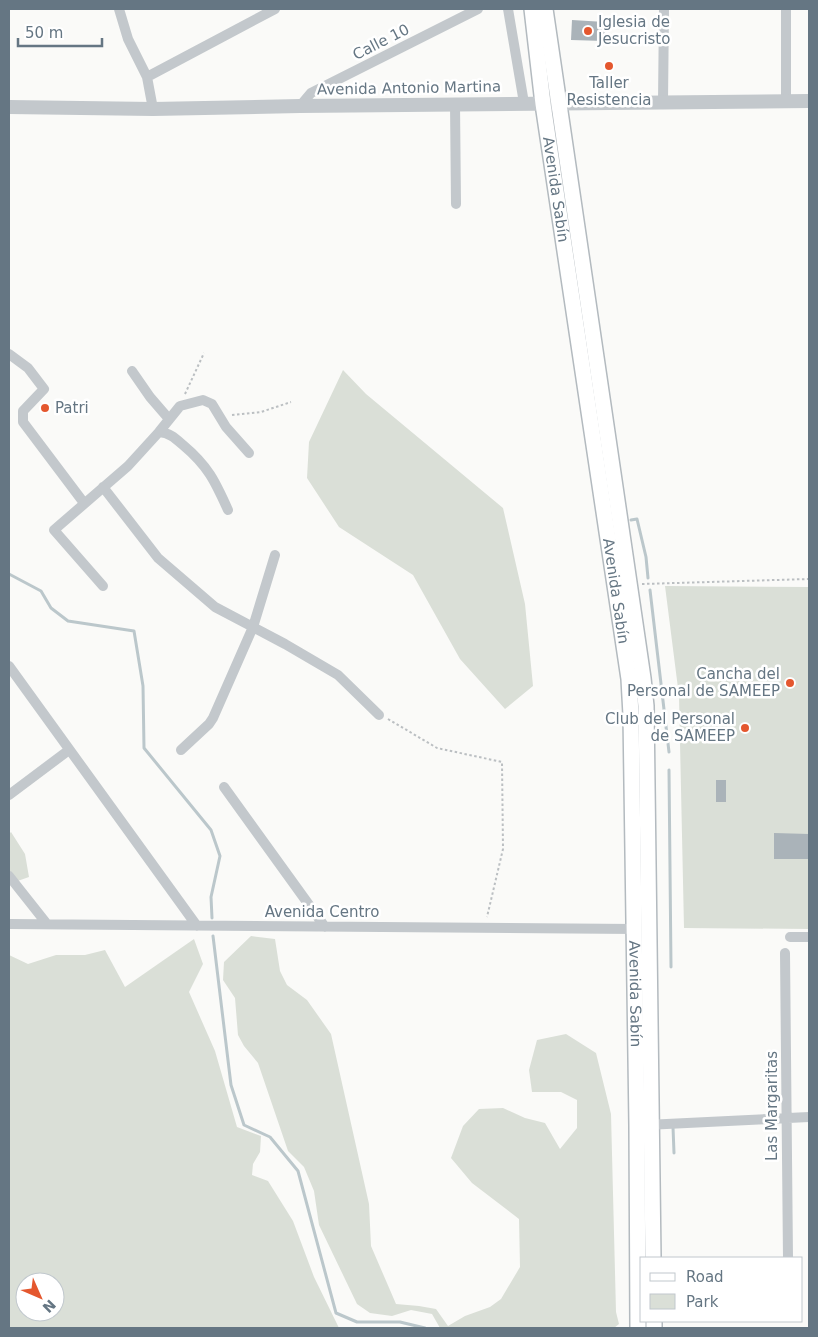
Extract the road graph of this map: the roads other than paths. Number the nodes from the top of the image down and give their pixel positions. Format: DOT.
graph roads {
  1 [pos="119,9"];
  2 [pos="275,9"];
  3 [pos="478,9"];
  4 [pos="508,9"];
  5 [pos="532,9"];
  6 [pos="545,9"];
  7 [pos="664,9"];
  8 [pos="786,9"];
  9 [pos="147,77"];
  10 [pos="786,101"];
  11 [pos="809,101"];
  12 [pos="663,102"];
  13 [pos="524,103"];
  14 [pos="455,104"];
  15 [pos="543,104"];
  16 [pos="559,104"];
  17 [pos="300,106"];
  18 [pos="9,107"];
  19 [pos="153,109"];
  20 [pos="456,204"];
  21 [pos="9,354"];
  22 [pos="132,371"];
  23 [pos="169,419"];
  24 [pos="160,432"];
  25 [pos="249,453"];
  26 [pos="103,487"];
  27 [pos="84,503"];
  28 [pos="228,510"];
  29 [pos="274,555"];
  30 [pos="103,586"];
  31 [pos="253,627"];
  32 [pos="9,666"];
  33 [pos="379,715"];
  34 [pos="69,750"];
  35 [pos="181,750"];
  36 [pos="224,787"];
  37 [pos="9,795"];
  38 [pos="9,876"];
  39 [pos="9,924"];
  40 [pos="47,924"];
  41 [pos="197,926"];
  42 [pos="325,927"];
  43 [pos="635,929"];
  44 [pos="790,937"];
  45 [pos="809,937"];
  46 [pos="785,953"];
  47 [pos="787,1117"];
  48 [pos="809,1117"];
  49 [pos="645,1125"];
  50 [pos="640,1257"];
  51 [pos="653,1257"];
  52 [pos="788,1257"];
  53 [pos="640,1270"];
  54 [pos="638,1328"];
  1 -- 9 [label="street"];
  2 -- 9 [label="street"];
  3 -- 17 [label="street, Calle 10"];
  4 -- 13 [label="street"];
  5 -- 15 [label="main road, Avenida Sabín"];
  6 -- 16 [label="main road, Avenida Sabín"];
  7 -- 12 [label="street"];
  8 -- 10 [label="street"];
  9 -- 19 [label="street"];
  10 -- 11 [label="street, Avenida Antonio Martina"];
  10 -- 12 [label="street, Avenida Antonio Martina"];
  12 -- 16 [label="street, Avenida Antonio Martina"];
  13 -- 14 [label="street, Avenida Antonio Martina"];
  13 -- 15 [label="street, Avenida Antonio Martina"];
  14 -- 17 [label="street, Avenida Antonio Martina"];
  14 -- 20 [label="street"];
  15 -- 16 [label="street, Avenida Antonio Martina"];
  15 -- 43 [label="main road, Avenida Sabín"];
  16 -- 49 [label="main road, Avenida Sabín"];
  17 -- 19 [label="street, Avenida Antonio Martina"];
  18 -- 19 [label="street, Avenida Antonio Martina"];
  21 -- 27 [label="street"];
  22 -- 23 [label="street"];
  23 -- 24 [label="street"];
  23 -- 25 [label="street"];
  24 -- 26 [label="street"];
  24 -- 28 [label="street"];
  26 -- 27 [label="street"];
  26 -- 31 [label="street"];
  27 -- 30 [label="street"];
  29 -- 31 [label="street"];
  31 -- 33 [label="street"];
  31 -- 35 [label="street"];
  32 -- 34 [label="street"];
  34 -- 37 [label="street"];
  34 -- 41 [label="street"];
  36 -- 42 [label="street"];
  38 -- 40 [label="street"];
  39 -- 40 [label="street, Avenida Centro"];
  40 -- 41 [label="street, Avenida Centro"];
  41 -- 42 [label="street, Avenida Centro"];
  42 -- 43 [label="street, Avenida Centro"];
  43 -- 49 [label="main road, Avenida Sabín"];
  44 -- 45 [label="street"];
  46 -- 47 [label="street, Las Margaritas"];
  47 -- 48 [label="street"];
  47 -- 49 [label="street"];
  47 -- 52 [label="street, Las Margaritas"];
  49 -- 50 [label="main road, Avenida Sabín"];
  49 -- 51 [label="main road, Avenida Sabín"];
  53 -- 54 [label="main road, Avenida Sabín"];
}
